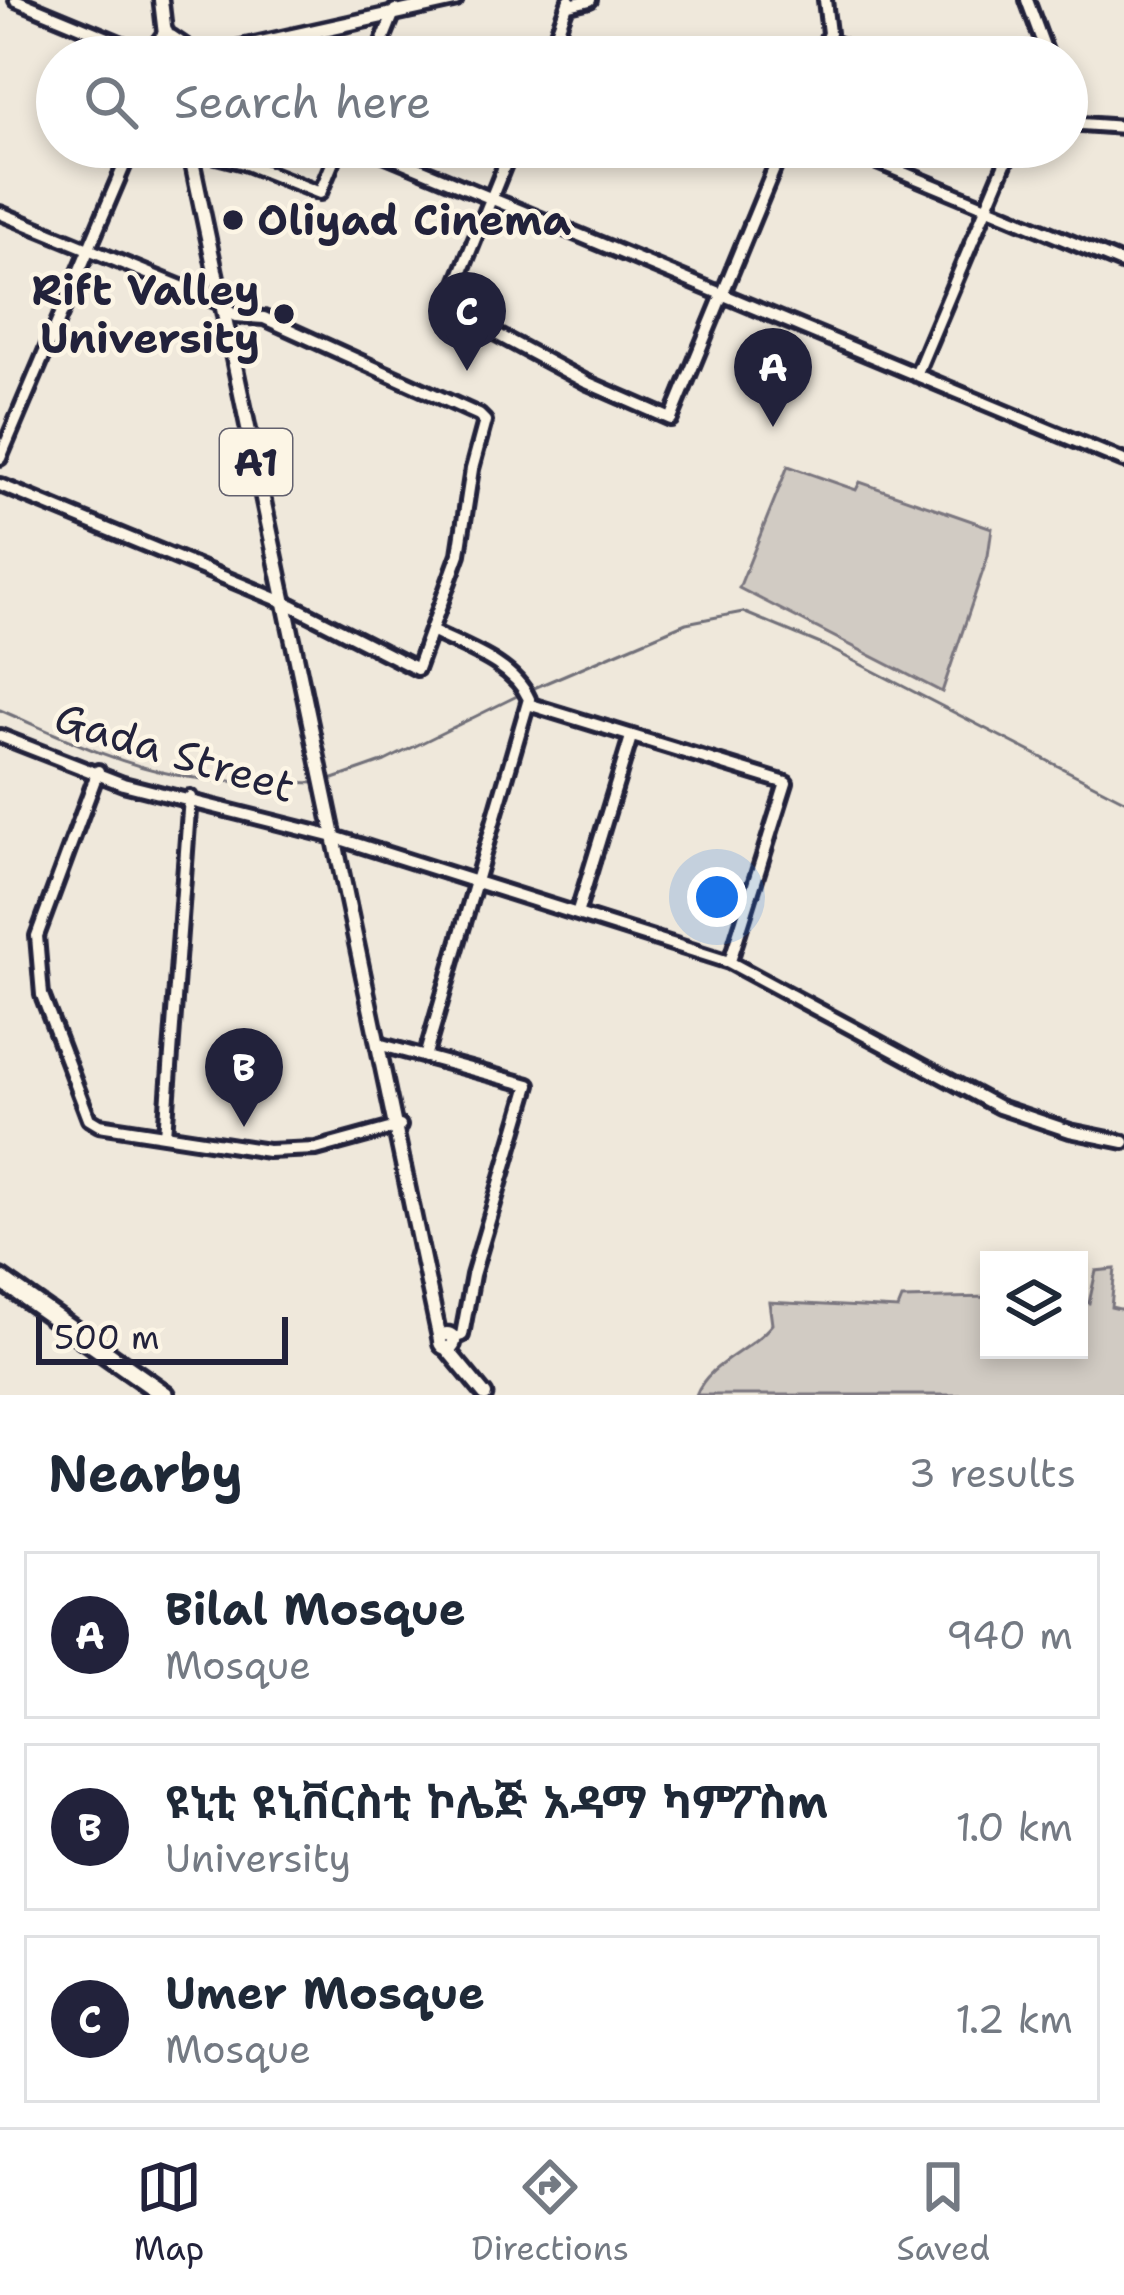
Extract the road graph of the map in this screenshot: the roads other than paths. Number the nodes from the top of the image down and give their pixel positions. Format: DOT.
graph roads {
  1 [pos="3,0"];
  2 [pos="16,0"];
  3 [pos="162,0"];
  4 [pos="431,0"];
  5 [pos="454,0"];
  6 [pos="590,0"];
  7 [pos="825,0"];
  8 [pos="1027,0"];
  9 [pos="569,2"];
  10 [pos="394,10"];
  11 [pos="94,36"];
  12 [pos="98,36"];
  13 [pos="180,36"];
  14 [pos="263,36"];
  15 [pos="384,36"];
  16 [pos="556,36"];
  17 [pos="827,36"];
  18 [pos="1040,36"];
  19 [pos="1088,122"];
  20 [pos="1124,127"];
  21 [pos="120,168"];
  22 [pos="195,168"];
  23 [pos="256,168"];
  24 [pos="331,168"];
  25 [pos="417,168"];
  26 [pos="503,168"];
  27 [pos="774,168"];
  28 [pos="892,168"];
  29 [pos="1003,168"];
  30 [pos="490,199"];
  31 [pos="986,207"];
  32 [pos="0,213"];
  33 [pos="86,248"];
  34 [pos="1124,264"];
  35 [pos="723,294"];
  36 [pos="227,311"];
  37 [pos="916,375"];
  38 [pos="0,444"];
  39 [pos="0,458"];
  40 [pos="1124,461"];
  41 [pos="0,488"];
  42 [pos="291,608"];
  43 [pos="431,632"];
  44 [pos="529,701"];
  45 [pos="0,734"];
  46 [pos="631,737"];
  47 [pos="97,773"];
  48 [pos="189,796"];
  49 [pos="336,834"];
  50 [pos="476,879"];
  51 [pos="578,911"];
  52 [pos="731,958"];
  53 [pos="381,1045"];
  54 [pos="425,1057"];
  55 [pos="398,1127"];
  56 [pos="165,1135"];
  57 [pos="1124,1139"];
  58 [pos="0,1279"];
  59 [pos="0,1288"];
  60 [pos="449,1341"];
  61 [pos="152,1395"];
  62 [pos="165,1395"];
  63 [pos="484,1395"];
  1 -- 11 [label="street"];
  2 -- 12 [label="street"];
  3 -- 13 [label="main road"];
  4 -- 10 [label="main road"];
  5 -- 10 [label="main road"];
  6 -- 9 [label="street"];
  7 -- 17 [label="street"];
  8 -- 18 [label="street"];
  9 -- 16 [label="street"];
  10 -- 14 [label="main road"];
  10 -- 15 [label="street"];
  19 -- 20 [label="street"];
  21 -- 33 [label="street"];
  22 -- 36 [label="main road, A1"];
  23 -- 24 [label="street"];
  25 -- 30 [label="street"];
  26 -- 30 [label="street"];
  27 -- 35 [label="street"];
  28 -- 31 [label="street"];
  29 -- 31 [label="street"];
  30 -- 35 [label="street"];
  30 -- 35 [label="street"];
  31 -- 34 [label="street"];
  31 -- 37 [label="street"];
  32 -- 33 [label="street"];
  33 -- 36 [label="street"];
  33 -- 38 [label="street"];
  33 -- 39 [label="street"];
  35 -- 37 [label="street"];
  36 -- 42 [label="main road, A1"];
  36 -- 43 [label="street"];
  37 -- 40 [label="street"];
  41 -- 42 [label="street"];
  42 -- 43 [label="street"];
  42 -- 49 [label="main road, A1"];
  43 -- 44 [label="street"];
  44 -- 46 [label="street"];
  44 -- 50 [label="street"];
  45 -- 47 [label="street, Gada Street"];
  46 -- 51 [label="street"];
  46 -- 52 [label="street"];
  47 -- 48 [label="street, Gada Street"];
  47 -- 56 [label="street"];
  48 -- 49 [label="street, Gada Street"];
  48 -- 56 [label="street"];
  49 -- 50 [label="street, Gada Street"];
  49 -- 53 [label="main road, A1"];
  50 -- 51 [label="street, Gada Street"];
  50 -- 54 [label="street"];
  51 -- 52 [label="street"];
  51 -- 57 [label="street"];
  52 -- 57 [label="street"];
  53 -- 54 [label="street"];
  53 -- 55 [label="main road, A1"];
  54 -- 60 [label="street"];
  55 -- 56 [label="street"];
  55 -- 60 [label="main road, A1"];
  58 -- 62 [label="highway"];
  59 -- 61 [label="highway"];
  60 -- 63 [label="main road, A1"];
}
